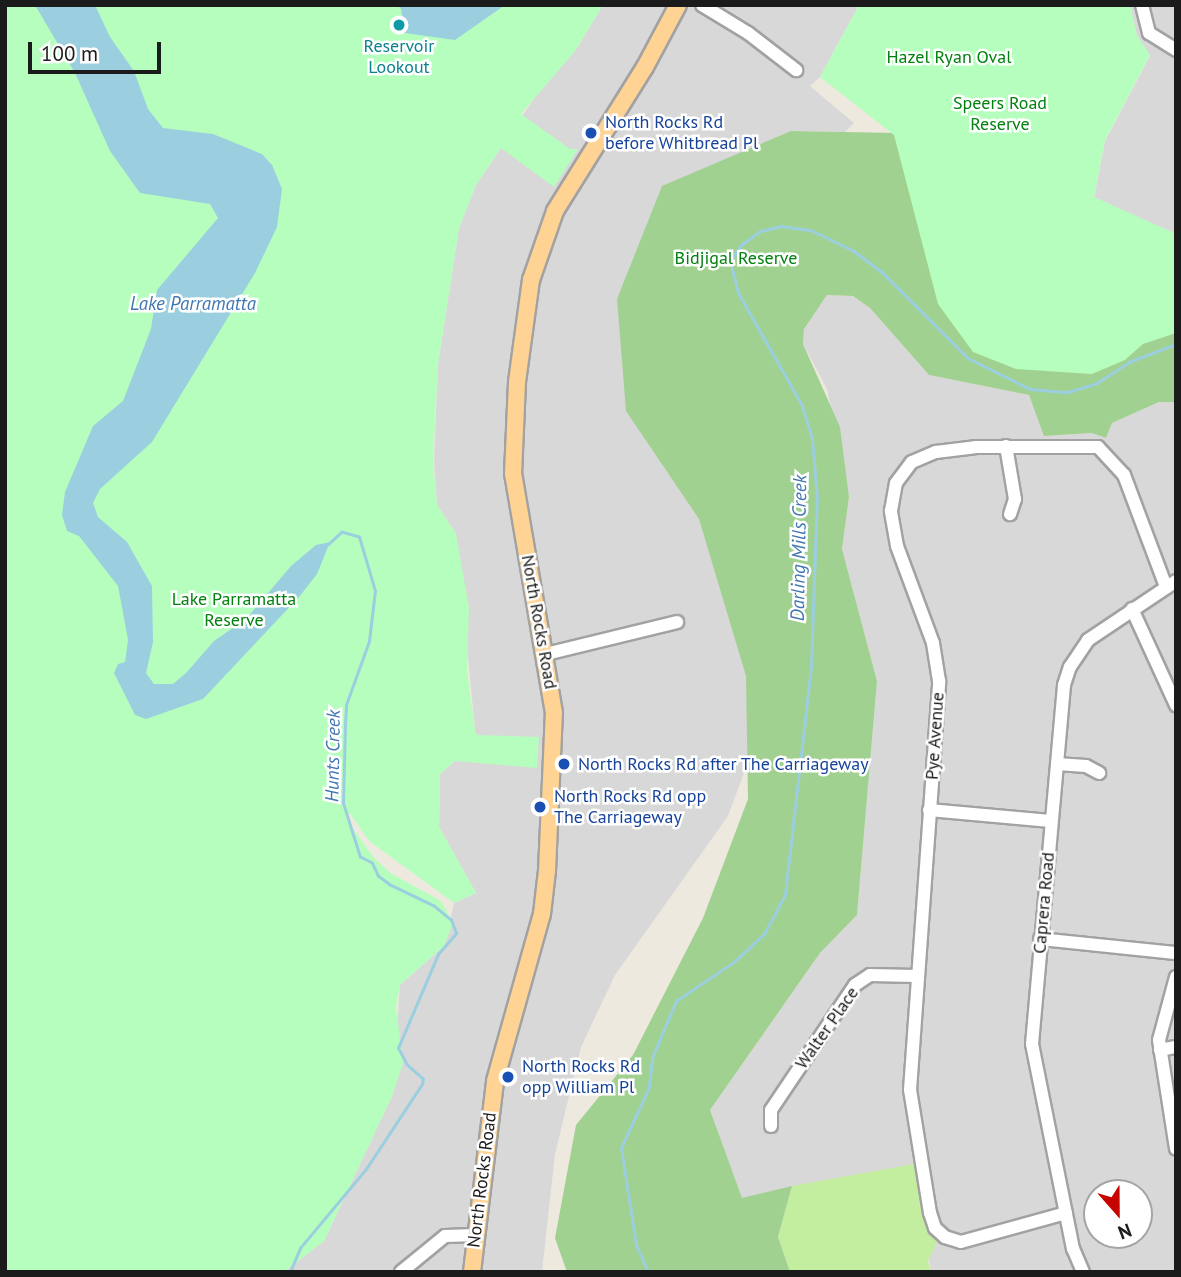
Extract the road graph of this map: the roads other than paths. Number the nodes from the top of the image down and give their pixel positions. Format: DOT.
graph roads {
  1 [pos="678,5"];
  2 [pos="702,5"];
  3 [pos="1142,5"];
  4 [pos="1176,50"];
  5 [pos="796,70"];
  6 [pos="1006,446"];
  7 [pos="1010,514"];
  8 [pos="1171,584"];
  9 [pos="1132,609"];
  10 [pos="677,622"];
  11 [pos="546,654"];
  12 [pos="1174,697"];
  13 [pos="1057,764"];
  14 [pos="1099,773"];
  15 [pos="929,810"];
  16 [pos="1051,821"];
  17 [pos="1040,939"];
  18 [pos="1176,953"];
  19 [pos="916,976"];
  20 [pos="1176,976"];
  21 [pos="1176,1047"];
  22 [pos="1160,1050"];
  23 [pos="771,1126"];
  24 [pos="1176,1149"];
  25 [pos="1066,1213"];
  26 [pos="476,1235"];
  27 [pos="401,1272"];
  28 [pos="472,1272"];
  29 [pos="1083,1272"];
  1 -- 11 [label="main road, North Rocks Road"];
  2 -- 5 [label="street"];
  3 -- 4 [label="street"];
  6 -- 7 [label="street"];
  6 -- 8 [label="street, Pye Avenue"];
  6 -- 15 [label="street, Pye Avenue"];
  8 -- 9 [label="street, Caprera Road"];
  9 -- 12 [label="street"];
  9 -- 13 [label="street, Caprera Road"];
  10 -- 11 [label="street"];
  11 -- 26 [label="main road, North Rocks Road"];
  13 -- 14 [label="street"];
  13 -- 16 [label="street, Caprera Road"];
  15 -- 16 [label="street"];
  15 -- 19 [label="street, Pye Avenue"];
  16 -- 17 [label="street, Caprera Road"];
  17 -- 18 [label="street"];
  17 -- 25 [label="street, Caprera Road"];
  19 -- 23 [label="street, Walter Place"];
  19 -- 25 [label="street, Pye Avenue"];
  20 -- 22 [label="street"];
  21 -- 22 [label="street"];
  22 -- 24 [label="street"];
  25 -- 29 [label="street, Caprera Road"];
  26 -- 27 [label="street"];
  26 -- 28 [label="main road, North Rocks Road"];
}
